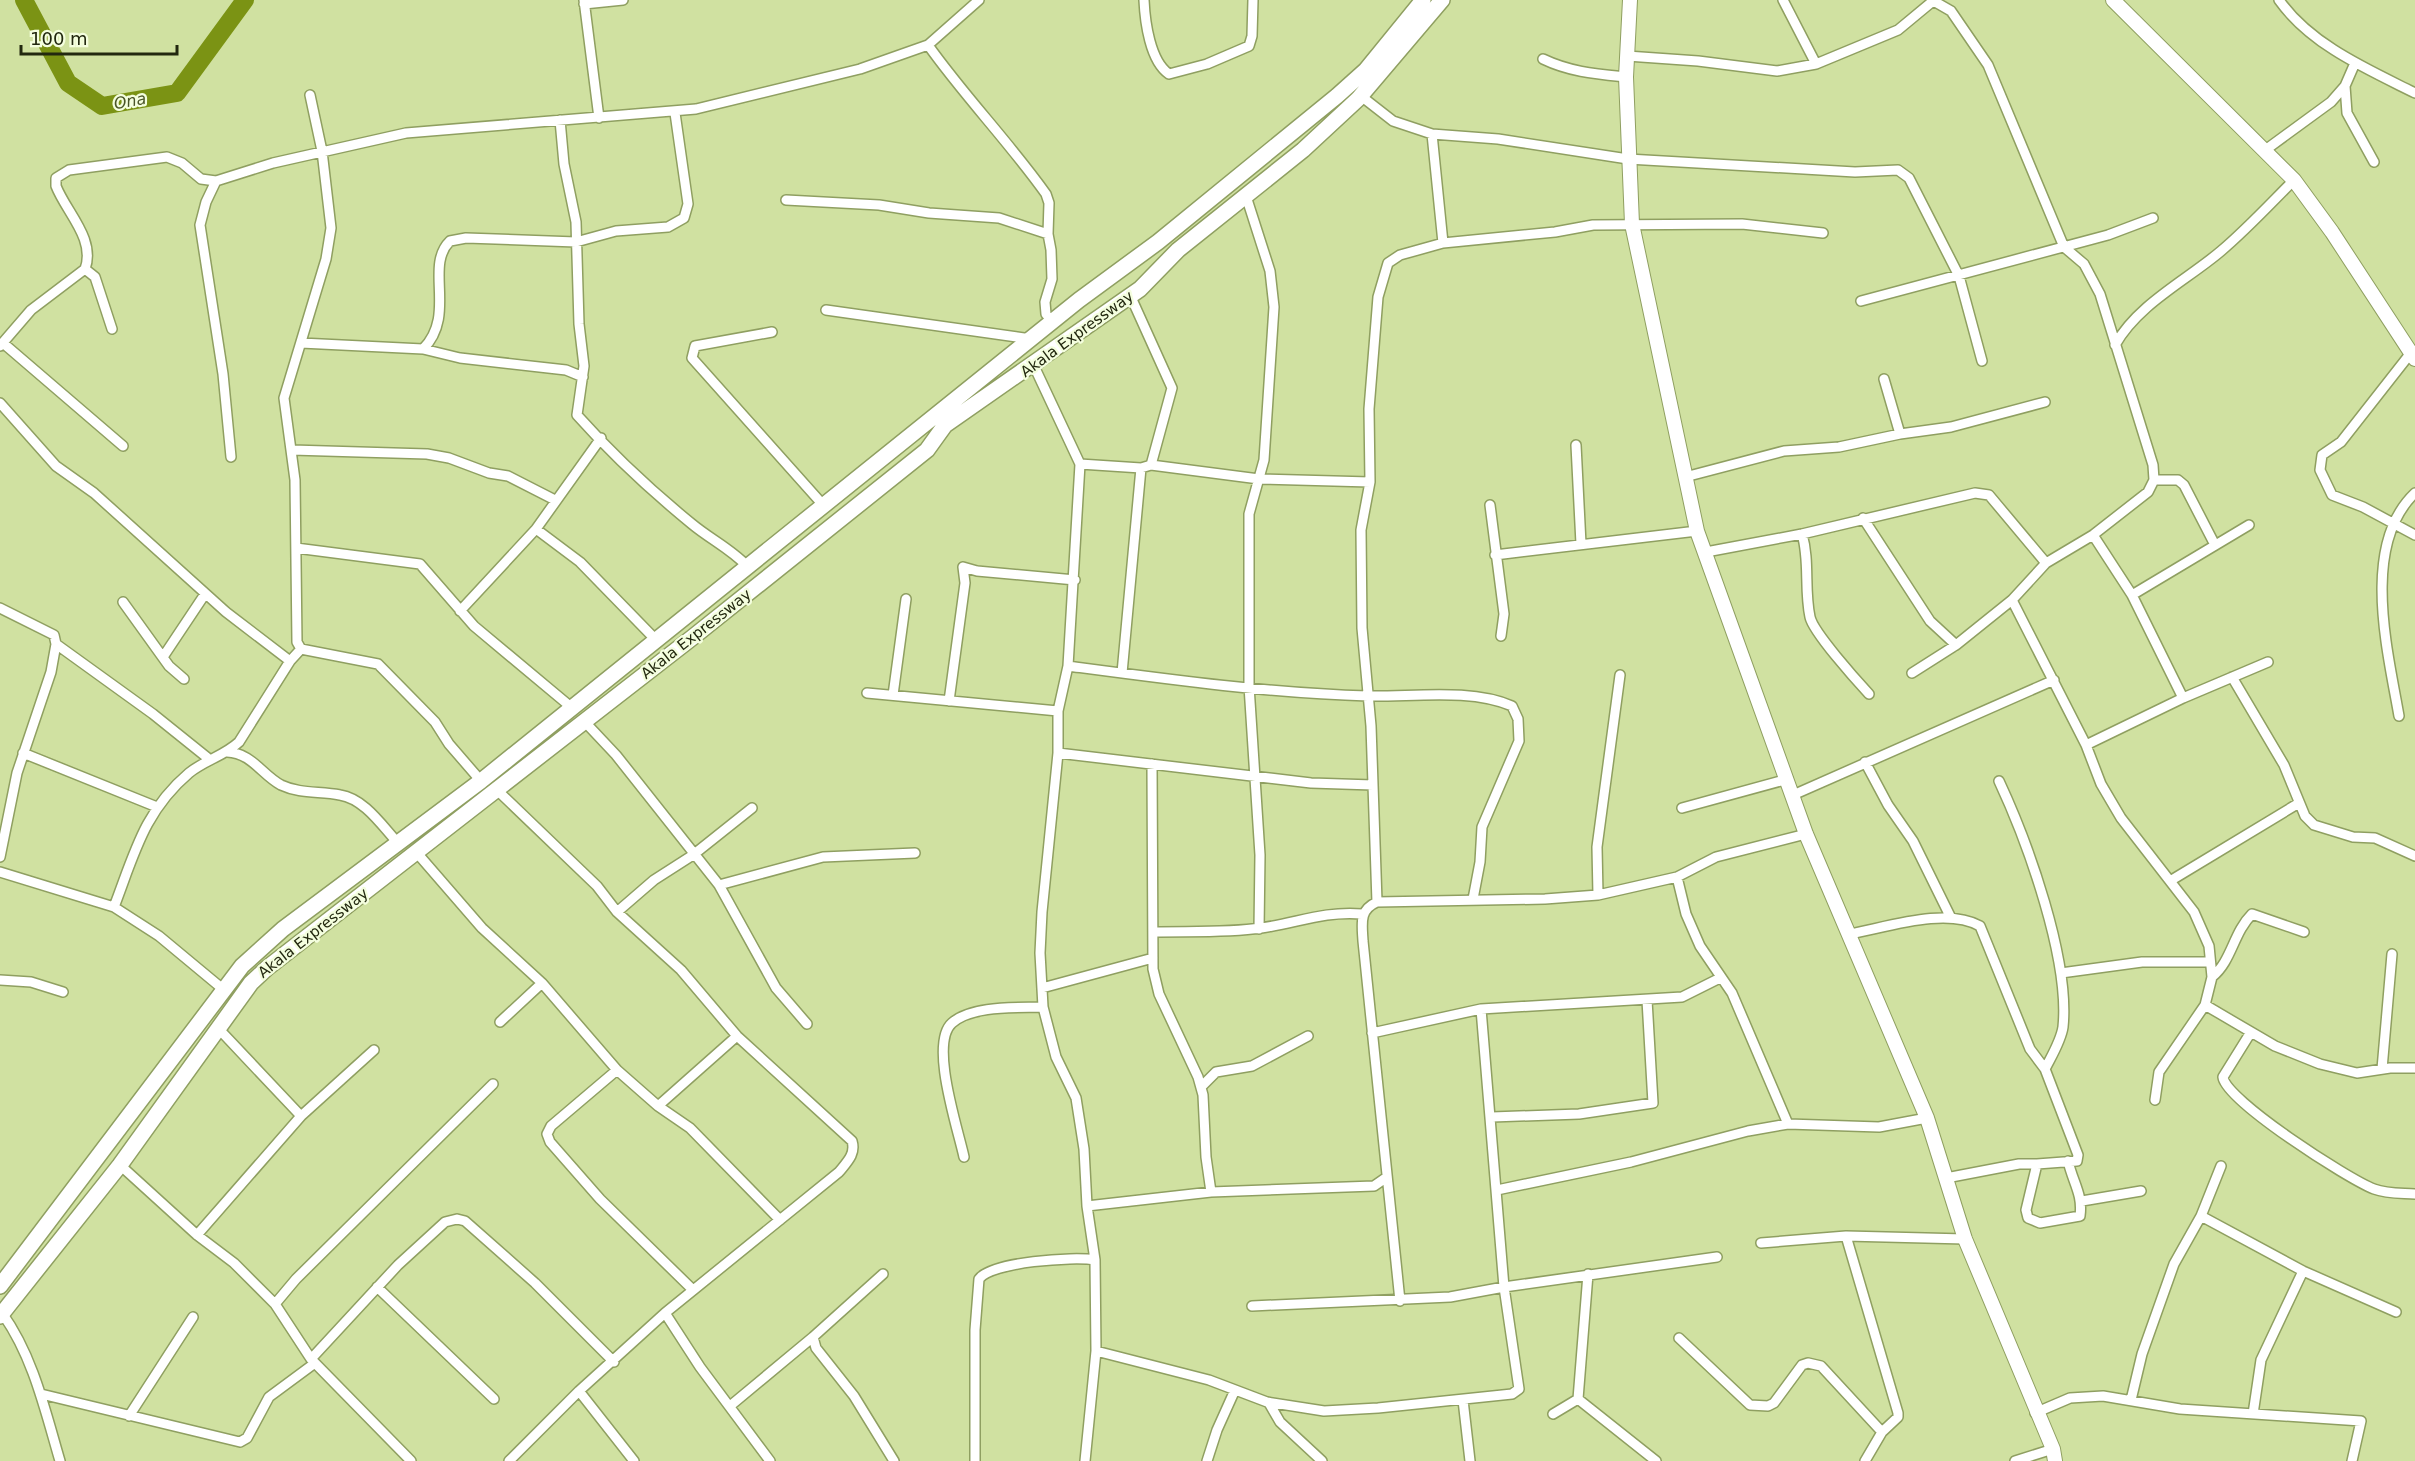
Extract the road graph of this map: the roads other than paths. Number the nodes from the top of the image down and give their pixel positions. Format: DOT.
graph roads {
  1 [pos="622,0"];
  2 [pos="979,0"];
  3 [pos="1144,0"];
  4 [pos="1253,0"];
  5 [pos="1423,0"];
  6 [pos="1442,0"];
  7 [pos="1630,0"];
  8 [pos="1783,0"];
  9 [pos="1933,0"];
  10 [pos="2113,0"];
  11 [pos="2279,0"];
  12 [pos="584,2"];
  13 [pos="928,45"];
  14 [pos="1627,56"];
  15 [pos="1543,59"];
  16 [pos="2355,63"];
  17 [pos="1816,64"];
  18 [pos="1626,76"];
  19 [pos="2345,86"];
  20 [pos="2415,93"];
  21 [pos="310,95"];
  22 [pos="1362,96"];
  23 [pos="675,113"];
  24 [pos="599,118"];
  25 [pos="560,120"];
  26 [pos="1432,134"];
  27 [pos="2264,151"];
  28 [pos="322,152"];
  29 [pos="1628,159"];
  30 [pos="2374,162"];
  31 [pos="2294,180"];
  32 [pos="216,181"];
  33 [pos="1246,196"];
  34 [pos="786,200"];
  35 [pos="2153,218"];
  36 [pos="1632,224"];
  37 [pos="1822,233"];
  38 [pos="1048,234"];
  39 [pos="576,242"];
  40 [pos="1443,243"];
  41 [pos="2064,247"];
  42 [pos="86,268"];
  43 [pos="1959,276"];
  44 [pos="1111,277"];
  45 [pos="1135,292"];
  46 [pos="1079,300"];
  47 [pos="1861,301"];
  48 [pos="826,310"];
  49 [pos="1053,322"];
  50 [pos="1094,322"];
  51 [pos="112,329"];
  52 [pos="772,332"];
  53 [pos="1032,339"];
  54 [pos="2,344"];
  55 [pos="300,344"];
  56 [pos="2115,345"];
  57 [pos="423,349"];
  58 [pos="2413,357"];
  59 [pos="1982,360"];
  60 [pos="1034,366"];
  61 [pos="583,377"];
  62 [pos="1884,379"];
  63 [pos="2045,402"];
  64 [pos="0,403"];
  65 [pos="1900,434"];
  66 [pos="601,438"];
  67 [pos="1576,445"];
  68 [pos="123,446"];
  69 [pos="292,450"];
  70 [pos="231,457"];
  71 [pos="1080,464"];
  72 [pos="1151,465"];
  73 [pos="1141,468"];
  74 [pos="1259,475"];
  75 [pos="1685,477"];
  76 [pos="2154,480"];
  77 [pos="1370,482"];
  78 [pos="2415,493"];
  79 [pos="555,500"];
  80 [pos="1490,505"];
  81 [pos="824,506"];
  82 [pos="1863,518"];
  83 [pos="2248,525"];
  84 [pos="2392,525"];
  85 [pos="536,529"];
  86 [pos="1698,531"];
  87 [pos="1802,534"];
  88 [pos="2415,535"];
  89 [pos="2093,536"];
  90 [pos="1581,544"];
  91 [pos="2215,545"];
  92 [pos="296,548"];
  93 [pos="1706,552"];
  94 [pos="1495,555"];
  95 [pos="2046,563"];
  96 [pos="747,567"];
  97 [pos="1075,580"];
  98 [pos="205,594"];
  99 [pos="2132,595"];
  100 [pos="906,599"];
  101 [pos="2012,600"];
  102 [pos="123,602"];
  103 [pos="0,608"];
  104 [pos="460,611"];
  105 [pos="1501,636"];
  106 [pos="656,640"];
  107 [pos="56,644"];
  108 [pos="1956,645"];
  109 [pos="301,649"];
  110 [pos="163,657"];
  111 [pos="290,660"];
  112 [pos="2268,662"];
  113 [pos="1068,666"];
  114 [pos="1122,673"];
  115 [pos="1912,673"];
  116 [pos="1620,675"];
  117 [pos="2232,677"];
  118 [pos="184,679"];
  119 [pos="2054,680"];
  120 [pos="1249,686"];
  121 [pos="867,693"];
  122 [pos="1869,694"];
  123 [pos="893,695"];
  124 [pos="1367,696"];
  125 [pos="2183,698"];
  126 [pos="949,701"];
  127 [pos="571,707"];
  128 [pos="1058,711"];
  129 [pos="2399,716"];
  130 [pos="584,721"];
  131 [pos="530,740"];
  132 [pos="2086,745"];
  133 [pos="227,752"];
  134 [pos="23,753"];
  135 [pos="1058,753"];
  136 [pos="541,755"];
  137 [pos="209,759"];
  138 [pos="1865,762"];
  139 [pos="1152,764"];
  140 [pos="1257,775"];
  141 [pos="1788,779"];
  142 [pos="481,781"];
  143 [pos="2000,781"];
  144 [pos="1373,785"];
  145 [pos="497,790"];
  146 [pos="1793,795"];
  147 [pos="2300,803"];
  148 [pos="157,807"];
  149 [pos="752,808"];
  150 [pos="1682,808"];
  151 [pos="1806,834"];
  152 [pos="399,844"];
  153 [pos="417,852"];
  154 [pos="915,853"];
  155 [pos="0,855"];
  156 [pos="693,855"];
  157 [pos="2415,856"];
  158 [pos="0,872"];
  159 [pos="1677,877"];
  160 [pos="2170,881"];
  161 [pos="719,885"];
  162 [pos="1598,895"];
  163 [pos="1473,899"];
  164 [pos="1377,902"];
  165 [pos="114,908"];
  166 [pos="617,912"];
  167 [pos="1362,914"];
  168 [pos="1950,916"];
  169 [pos="1259,929"];
  170 [pos="1154,932"];
  171 [pos="2304,932"];
  172 [pos="1850,934"];
  173 [pos="2230,948"];
  174 [pos="2210,952"];
  175 [pos="2392,954"];
  176 [pos="1153,958"];
  177 [pos="2209,962"];
  178 [pos="2061,973"];
  179 [pos="2212,977"];
  180 [pos="1720,978"];
  181 [pos="0,980"];
  182 [pos="542,983"];
  183 [pos="1042,987"];
  184 [pos="224,990"];
  185 [pos="63,992"];
  186 [pos="1647,1000"];
  187 [pos="2205,1005"];
  188 [pos="1043,1007"];
  189 [pos="1481,1009"];
  190 [pos="500,1023"];
  191 [pos="807,1024"];
  192 [pos="217,1028"];
  193 [pos="2251,1032"];
  194 [pos="1372,1033"];
  195 [pos="737,1036"];
  196 [pos="1308,1036"];
  197 [pos="374,1050"];
  198 [pos="2415,1068"];
  199 [pos="2045,1069"];
  200 [pos="2382,1069"];
  201 [pos="617,1070"];
  202 [pos="493,1084"];
  203 [pos="1201,1087"];
  204 [pos="2155,1100"];
  205 [pos="658,1106"];
  206 [pos="301,1116"];
  207 [pos="1492,1117"];
  208 [pos="1927,1118"];
  209 [pos="1788,1124"];
  210 [pos="964,1157"];
  211 [pos="2068,1161"];
  212 [pos="2037,1164"];
  213 [pos="120,1165"];
  214 [pos="2221,1166"];
  215 [pos="1387,1178"];
  216 [pos="1946,1178"];
  217 [pos="1374,1186"];
  218 [pos="1497,1190"];
  219 [pos="2141,1191"];
  220 [pos="1211,1192"];
  221 [pos="2415,1194"];
  222 [pos="1390,1198"];
  223 [pos="2082,1201"];
  224 [pos="1087,1206"];
  225 [pos="2201,1215"];
  226 [pos="780,1220"];
  227 [pos="196,1235"];
  228 [pos="1846,1236"];
  229 [pos="1965,1239"];
  230 [pos="1761,1243"];
  231 [pos="1718,1257"];
  232 [pos="1095,1260"];
  233 [pos="2303,1271"];
  234 [pos="883,1274"];
  235 [pos="1588,1274"];
  236 [pos="0,1286"];
  237 [pos="377,1287"];
  238 [pos="1504,1287"];
  239 [pos="692,1289"];
  240 [pos="1400,1301"];
  241 [pos="275,1304"];
  242 [pos="1252,1306"];
  243 [pos="2396,1312"];
  244 [pos="665,1313"];
  245 [pos="1,1315"];
  246 [pos="193,1317"];
  247 [pos="813,1337"];
  248 [pos="1678,1338"];
  249 [pos="804,1345"];
  250 [pos="816,1348"];
  251 [pos="1096,1351"];
  252 [pos="313,1361"];
  253 [pos="614,1362"];
  254 [pos="1234,1390"];
  255 [pos="579,1391"];
  256 [pos="41,1394"];
  257 [pos="494,1399"];
  258 [pos="1578,1399"];
  259 [pos="1463,1400"];
  260 [pos="2131,1400"];
  261 [pos="1269,1403"];
  262 [pos="730,1406"];
  263 [pos="2035,1413"];
  264 [pos="1553,1414"];
  265 [pos="2253,1414"];
  266 [pos="129,1416"];
  267 [pos="1882,1432"];
  268 [pos="2054,1455"];
  269 [pos="1651,1459"];
  270 [pos="60,1461"];
  271 [pos="411,1461"];
  272 [pos="508,1461"];
  273 [pos="634,1461"];
  274 [pos="771,1461"];
  275 [pos="894,1461"];
  276 [pos="975,1461"];
  277 [pos="1085,1461"];
  278 [pos="1207,1461"];
  279 [pos="1322,1461"];
  280 [pos="1470,1461"];
  281 [pos="1865,1461"];
  282 [pos="2015,1461"];
  283 [pos="2352,1461"];
  1 -- 12 [label="street"];
  2 -- 13 [label="street"];
  3 -- 4 [label="street"];
  5 -- 44 [label="main road, Akala Expressway"];
  6 -- 22 [label="main road, Akala Expressway"];
  7 -- 14 [label="street"];
  8 -- 17 [label="street"];
  9 -- 17 [label="street"];
  9 -- 41 [label="street"];
  10 -- 27 [label="street"];
  11 -- 16 [label="street"];
  12 -- 24 [label="street"];
  13 -- 23 [label="street"];
  13 -- 38 [label="street"];
  14 -- 17 [label="street"];
  14 -- 18 [label="street"];
  15 -- 18 [label="street"];
  16 -- 19 [label="street"];
  16 -- 20 [label="street"];
  18 -- 29 [label="street"];
  19 -- 27 [label="street"];
  19 -- 30 [label="street"];
  21 -- 28 [label="street"];
  22 -- 26 [label="street"];
  22 -- 33 [label="main road, Akala Expressway"];
  23 -- 24 [label="street"];
  23 -- 39 [label="street"];
  24 -- 25 [label="street"];
  25 -- 28 [label="street"];
  25 -- 39 [label="street"];
  26 -- 29 [label="street"];
  26 -- 40 [label="street"];
  27 -- 31 [label="street"];
  28 -- 32 [label="street"];
  28 -- 55 [label="street"];
  29 -- 36 [label="street"];
  29 -- 43 [label="street"];
  31 -- 56 [label="street"];
  31 -- 58 [label="street"];
  32 -- 42 [label="street"];
  32 -- 70 [label="street"];
  33 -- 45 [label="main road, Akala Expressway"];
  33 -- 74 [label="street"];
  34 -- 38 [label="street"];
  35 -- 41 [label="street"];
  36 -- 37 [label="street"];
  36 -- 40 [label="street"];
  36 -- 75 [label="street"];
  38 -- 49 [label="street"];
  39 -- 57 [label="street"];
  39 -- 61 [label="street"];
  40 -- 77 [label="street"];
  41 -- 43 [label="street"];
  41 -- 56 [label="street"];
  42 -- 51 [label="street"];
  42 -- 54 [label="street"];
  43 -- 47 [label="street"];
  43 -- 59 [label="street"];
  44 -- 45 [label="main road"];
  44 -- 46 [label="main road, Akala Expressway"];
  45 -- 50 [label="main road, Akala Expressway"];
  45 -- 72 [label="street"];
  46 -- 49 [label="main road, Akala Expressway"];
  46 -- 50 [label="main road"];
  48 -- 53 [label="street"];
  49 -- 53 [label="main road, Akala Expressway"];
  50 -- 60 [label="main road, Akala Expressway"];
  52 -- 81 [label="street"];
  53 -- 81 [label="main road, Akala Expressway"];
  54 -- 68 [label="street"];
  55 -- 57 [label="street"];
  55 -- 69 [label="street"];
  56 -- 76 [label="street"];
  57 -- 61 [label="street"];
  58 -- 84 [label="street"];
  60 -- 71 [label="street"];
  60 -- 130 [label="main road, Akala Expressway"];
  61 -- 66 [label="street"];
  62 -- 65 [label="street"];
  63 -- 65 [label="street"];
  64 -- 98 [label="street"];
  65 -- 75 [label="street"];
  66 -- 79 [label="street"];
  66 -- 96 [label="street"];
  67 -- 90 [label="street"];
  69 -- 79 [label="street"];
  69 -- 92 [label="street"];
  71 -- 73 [label="street"];
  71 -- 97 [label="street"];
  72 -- 73 [label="street"];
  72 -- 74 [label="street"];
  73 -- 114 [label="street"];
  74 -- 77 [label="street"];
  74 -- 120 [label="street"];
  75 -- 86 [label="street"];
  76 -- 89 [label="street"];
  76 -- 91 [label="street"];
  77 -- 124 [label="street"];
  78 -- 84 [label="street"];
  79 -- 85 [label="street"];
  80 -- 94 [label="street"];
  81 -- 96 [label="main road, Akala Expressway"];
  82 -- 87 [label="street"];
  82 -- 95 [label="street"];
  82 -- 108 [label="street"];
  83 -- 91 [label="street"];
  84 -- 88 [label="street"];
  84 -- 129 [label="street"];
  85 -- 104 [label="street"];
  85 -- 106 [label="street"];
  86 -- 90 [label="street"];
  86 -- 93 [label="street"];
  87 -- 93 [label="street"];
  87 -- 122 [label="street"];
  89 -- 95 [label="street"];
  89 -- 99 [label="street"];
  90 -- 94 [label="street"];
  91 -- 99 [label="street"];
  92 -- 104 [label="street"];
  92 -- 109 [label="street"];
  93 -- 141 [label="street"];
  94 -- 105 [label="street"];
  95 -- 101 [label="street"];
  96 -- 106 [label="main road, Akala Expressway"];
  97 -- 113 [label="street"];
  97 -- 126 [label="street"];
  98 -- 110 [label="street"];
  98 -- 111 [label="street"];
  99 -- 125 [label="street"];
  100 -- 123 [label="street"];
  101 -- 108 [label="street"];
  101 -- 119 [label="street"];
  102 -- 110 [label="street"];
  103 -- 107 [label="street"];
  104 -- 127 [label="street"];
  106 -- 127 [label="main road, Akala Expressway"];
  107 -- 134 [label="street"];
  107 -- 137 [label="street"];
  108 -- 115 [label="street"];
  109 -- 111 [label="street"];
  109 -- 142 [label="street"];
  110 -- 118 [label="street"];
  111 -- 133 [label="street"];
  112 -- 117 [label="street"];
  113 -- 114 [label="street"];
  113 -- 128 [label="street"];
  114 -- 120 [label="street"];
  116 -- 162 [label="street"];
  117 -- 125 [label="street"];
  117 -- 147 [label="street"];
  119 -- 132 [label="street"];
  119 -- 138 [label="street"];
  120 -- 124 [label="street"];
  120 -- 140 [label="street"];
  121 -- 123 [label="street"];
  123 -- 126 [label="street"];
  124 -- 144 [label="street"];
  124 -- 163 [label="street"];
  125 -- 132 [label="street"];
  126 -- 128 [label="street"];
  127 -- 131 [label="main road, Akala Expressway"];
  128 -- 135 [label="street"];
  130 -- 136 [label="main road, Akala Expressway"];
  130 -- 156 [label="street"];
  131 -- 136 [label="main road"];
  131 -- 142 [label="main road, Akala Expressway"];
  132 -- 160 [label="street"];
  133 -- 137 [label="street"];
  133 -- 152 [label="street"];
  134 -- 148 [label="street"];
  134 -- 155 [label="street"];
  135 -- 139 [label="street"];
  135 -- 183 [label="street"];
  136 -- 145 [label="main road, Akala Expressway"];
  137 -- 148 [label="street"];
  138 -- 146 [label="street"];
  138 -- 168 [label="street"];
  139 -- 140 [label="street"];
  139 -- 170 [label="street"];
  140 -- 144 [label="street"];
  140 -- 169 [label="street"];
  141 -- 146 [label="street"];
  141 -- 150 [label="street"];
  142 -- 152 [label="main road, Akala Expressway"];
  143 -- 178 [label="street"];
  144 -- 164 [label="street"];
  145 -- 153 [label="main road, Akala Expressway"];
  145 -- 166 [label="street"];
  146 -- 151 [label="street"];
  147 -- 157 [label="street"];
  147 -- 160 [label="street"];
  148 -- 165 [label="street"];
  149 -- 156 [label="street"];
  151 -- 159 [label="street"];
  151 -- 172 [label="street"];
  152 -- 184 [label="main road, Akala Expressway"];
  153 -- 182 [label="street"];
  153 -- 192 [label="main road, Akala Expressway"];
  154 -- 161 [label="street"];
  156 -- 161 [label="street"];
  156 -- 166 [label="street"];
  158 -- 165 [label="street"];
  159 -- 162 [label="street"];
  159 -- 180 [label="street"];
  160 -- 174 [label="street"];
  161 -- 191 [label="street"];
  162 -- 163 [label="street"];
  163 -- 164 [label="street"];
  164 -- 167 [label="street"];
  165 -- 184 [label="street"];
  166 -- 195 [label="street"];
  167 -- 169 [label="street"];
  167 -- 194 [label="street"];
  168 -- 172 [label="street"];
  168 -- 199 [label="street"];
  169 -- 170 [label="street"];
  170 -- 176 [label="street"];
  171 -- 173 [label="street"];
  172 -- 208 [label="street"];
  173 -- 174 [label="street"];
  173 -- 179 [label="street"];
  174 -- 177 [label="street"];
  175 -- 200 [label="street"];
  176 -- 183 [label="street"];
  176 -- 203 [label="street"];
  177 -- 178 [label="street"];
  177 -- 179 [label="street"];
  178 -- 199 [label="street"];
  179 -- 187 [label="street"];
  180 -- 186 [label="street"];
  180 -- 209 [label="street"];
  181 -- 185 [label="street"];
  182 -- 190 [label="street"];
  182 -- 201 [label="street"];
  183 -- 188 [label="street"];
  184 -- 236 [label="main road, Akala Expressway"];
  186 -- 189 [label="street"];
  186 -- 207 [label="street"];
  187 -- 193 [label="street"];
  187 -- 204 [label="street"];
  188 -- 210 [label="street"];
  188 -- 224 [label="street"];
  189 -- 194 [label="street"];
  189 -- 207 [label="street"];
  192 -- 206 [label="street"];
  192 -- 213 [label="main road, Akala Expressway"];
  193 -- 200 [label="street"];
  193 -- 221 [label="street"];
  194 -- 215 [label="street"];
  195 -- 205 [label="street"];
  195 -- 226 [label="street"];
  196 -- 203 [label="street"];
  197 -- 206 [label="street"];
  198 -- 200 [label="street"];
  199 -- 211 [label="street"];
  201 -- 205 [label="street"];
  201 -- 239 [label="street"];
  202 -- 241 [label="street"];
  203 -- 220 [label="street"];
  205 -- 226 [label="street"];
  206 -- 227 [label="street"];
  207 -- 218 [label="street"];
  208 -- 209 [label="street"];
  208 -- 216 [label="street"];
  209 -- 218 [label="street"];
  211 -- 212 [label="street"];
  211 -- 223 [label="street"];
  212 -- 216 [label="street"];
  212 -- 223 [label="street"];
  213 -- 227 [label="street"];
  213 -- 245 [label="main road, Akala Expressway"];
  214 -- 225 [label="street"];
  215 -- 217 [label="street"];
  215 -- 222 [label="street"];
  216 -- 229 [label="street"];
  217 -- 220 [label="street"];
  217 -- 222 [label="street"];
  218 -- 238 [label="street"];
  219 -- 223 [label="street"];
  220 -- 224 [label="street"];
  222 -- 240 [label="street"];
  224 -- 232 [label="street"];
  225 -- 233 [label="street"];
  225 -- 260 [label="street"];
  226 -- 239 [label="street"];
  227 -- 241 [label="street"];
  228 -- 229 [label="street"];
  228 -- 230 [label="street"];
  228 -- 267 [label="street"];
  229 -- 263 [label="street"];
  231 -- 235 [label="street"];
  232 -- 251 [label="street"];
  232 -- 276 [label="street"];
  233 -- 243 [label="street"];
  233 -- 265 [label="street"];
  234 -- 247 [label="street"];
  235 -- 238 [label="street"];
  235 -- 258 [label="street"];
  237 -- 252 [label="street"];
  237 -- 253 [label="street"];
  237 -- 257 [label="street"];
  238 -- 240 [label="street"];
  238 -- 259 [label="street"];
  239 -- 244 [label="street"];
  240 -- 242 [label="street"];
  241 -- 252 [label="street"];
  244 -- 253 [label="street"];
  244 -- 262 [label="street"];
  245 -- 256 [label="street"];
  246 -- 266 [label="street"];
  247 -- 249 [label="street"];
  247 -- 250 [label="street"];
  248 -- 267 [label="street"];
  249 -- 250 [label="street"];
  249 -- 262 [label="street"];
  250 -- 275 [label="street"];
  251 -- 254 [label="street"];
  251 -- 277 [label="street"];
  252 -- 266 [label="street"];
  252 -- 271 [label="street"];
  253 -- 255 [label="street"];
  254 -- 261 [label="street"];
  254 -- 278 [label="street"];
  255 -- 272 [label="street"];
  255 -- 273 [label="street"];
  256 -- 266 [label="street"];
  256 -- 270 [label="street"];
  258 -- 264 [label="street"];
  258 -- 269 [label="street"];
  259 -- 261 [label="street"];
  259 -- 280 [label="street"];
  260 -- 263 [label="street"];
  260 -- 265 [label="street"];
  261 -- 279 [label="street"];
  262 -- 274 [label="street"];
  263 -- 268 [label="street"];
  265 -- 283 [label="street"];
  267 -- 281 [label="street"];
  268 -- 282 [label="street"];
}
